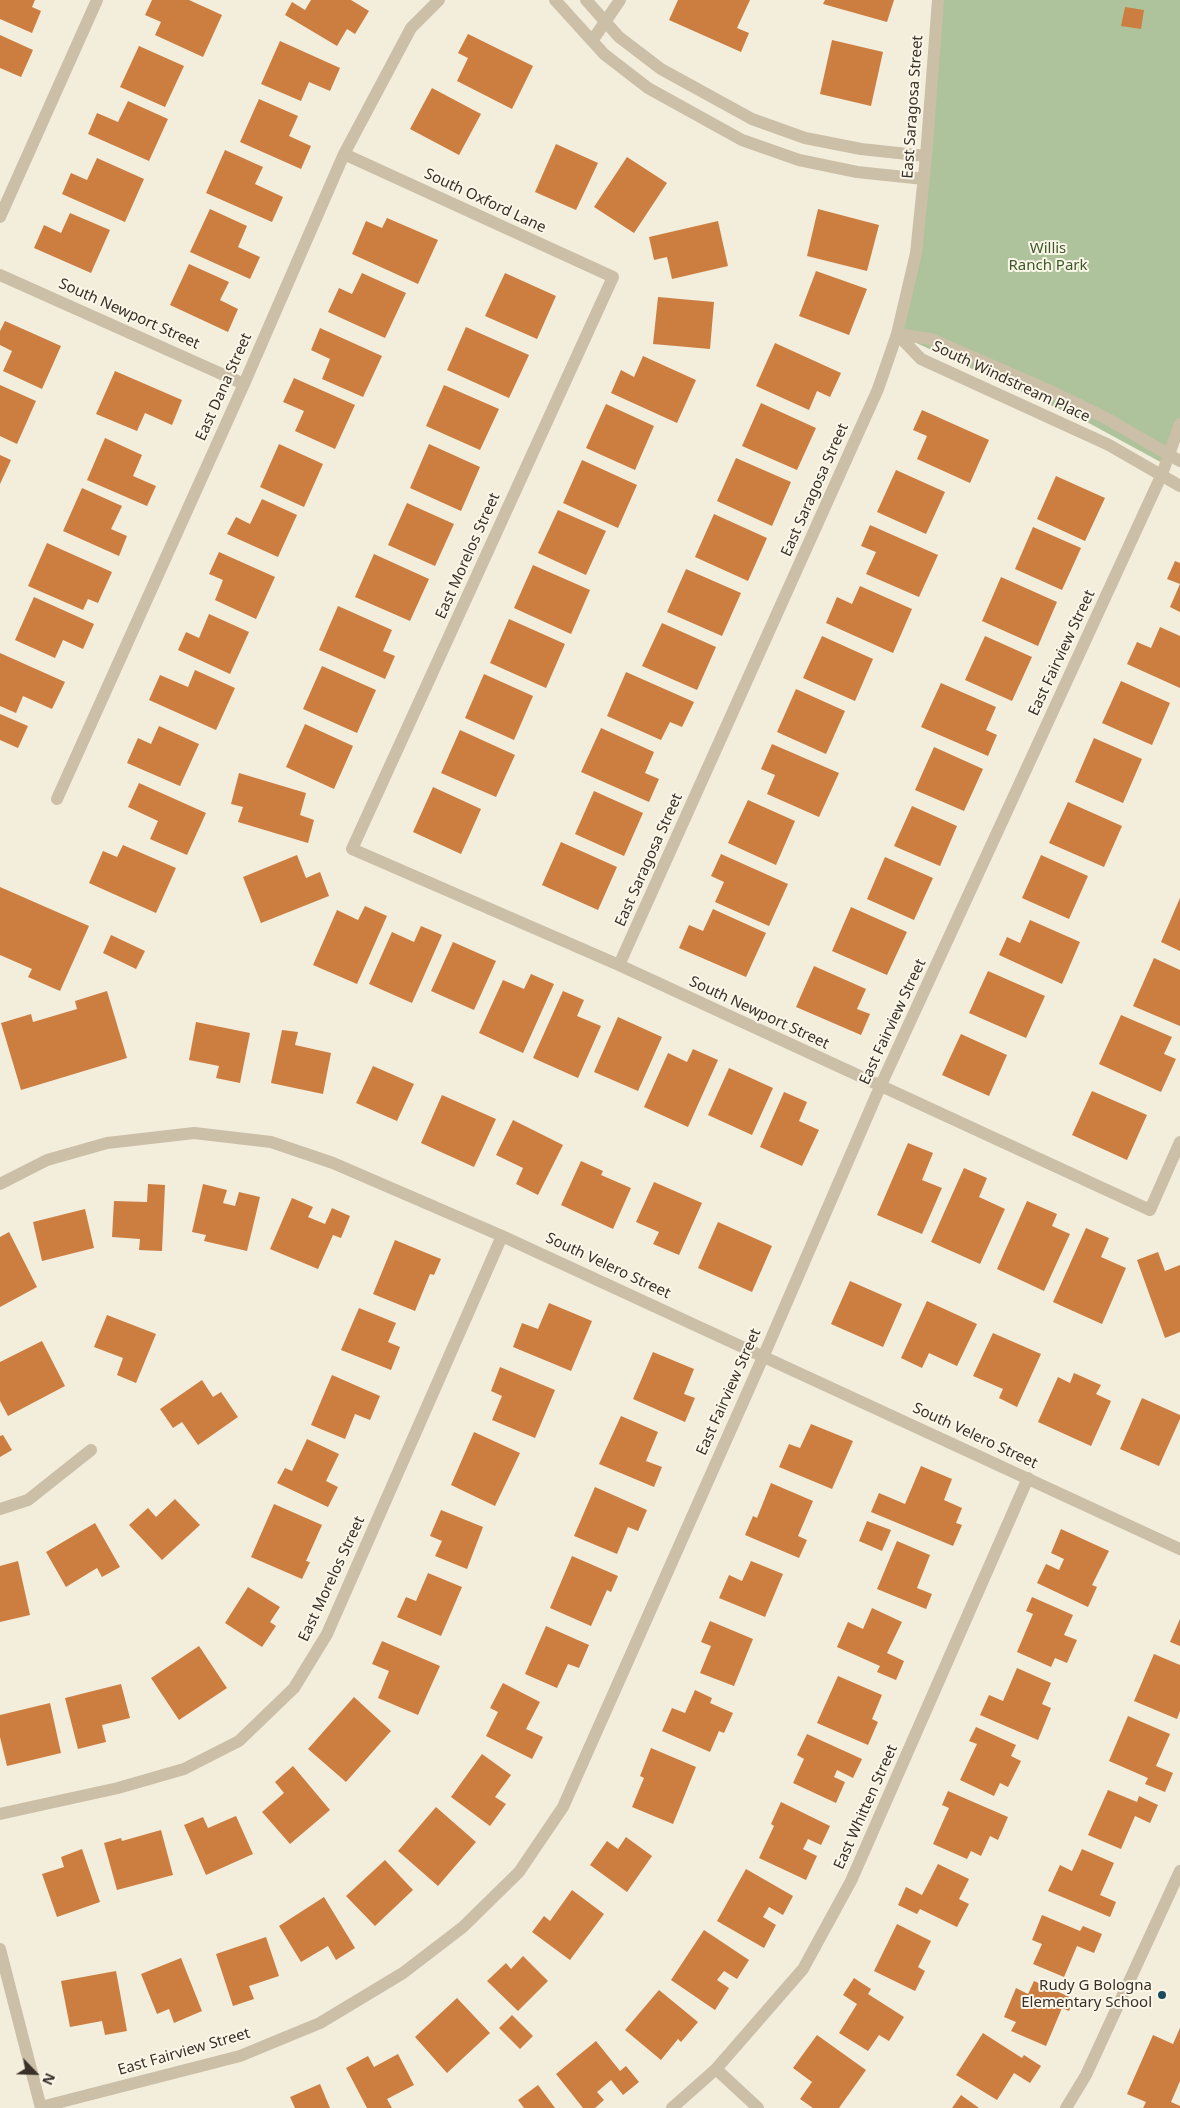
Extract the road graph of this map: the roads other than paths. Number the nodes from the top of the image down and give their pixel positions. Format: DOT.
graph roads {
  1 [pos="98,0"];
  2 [pos="439,0"];
  3 [pos="555,0"];
  4 [pos="586,0"];
  5 [pos="620,0"];
  6 [pos="938,0"];
  7 [pos="605,22"];
  8 [pos="592,41"];
  9 [pos="344,154"];
  10 [pos="926,156"];
  11 [pos="924,179"];
  12 [pos="0,217"];
  13 [pos="0,275"];
  14 [pos="613,277"];
  15 [pos="897,334"];
  16 [pos="244,384"];
  17 [pos="1180,424"];
  18 [pos="1175,457"];
  19 [pos="1162,474"];
  20 [pos="1180,486"];
  21 [pos="57,799"];
  22 [pos="352,849"];
  23 [pos="619,966"];
  24 [pos="880,1087"];
  25 [pos="1180,1142"];
  26 [pos="0,1184"];
  27 [pos="502,1236"];
  28 [pos="764,1356"];
  29 [pos="91,1450"];
  30 [pos="1028,1478"];
  31 [pos="0,1509"];
  32 [pos="1180,1548"];
  33 [pos="0,1814"];
  34 [pos="1180,1871"];
  35 [pos="0,1949"];
  36 [pos="4,1981"];
  37 [pos="716,2069"];
  38 [pos="41,2107"];
  39 [pos="672,2108"];
  40 [pos="758,2108"];
  41 [pos="1066,2108"];
  1 -- 12 [label="street"];
  2 -- 9 [label="street, East Dana Street"];
  3 -- 8 [label="street"];
  4 -- 7 [label="street"];
  5 -- 7 [label="street"];
  6 -- 10 [label="street, East Saragosa Street"];
  7 -- 8 [label="street"];
  7 -- 10 [label="street"];
  8 -- 11 [label="street"];
  9 -- 14 [label="street, South Oxford Lane"];
  9 -- 16 [label="street, East Dana Street"];
  10 -- 11 [label="street, East Saragosa Street"];
  11 -- 15 [label="street, East Saragosa Street"];
  13 -- 16 [label="street, South Newport Street"];
  14 -- 22 [label="street, East Morelos Street"];
  15 -- 18 [label="street, South Windstream Place"];
  15 -- 19 [label="street, South Windstream Place"];
  15 -- 23 [label="street, East Saragosa Street"];
  16 -- 21 [label="street, East Dana Street"];
  17 -- 18 [label="street, East Fairview Street"];
  18 -- 19 [label="street, East Fairview Street"];
  19 -- 20 [label="street, South Windstream Place"];
  19 -- 24 [label="street, East Fairview Street"];
  22 -- 23 [label="street, South Newport Street"];
  23 -- 24 [label="street, South Newport Street"];
  24 -- 25 [label="street, South Newport Street"];
  24 -- 28 [label="street, East Fairview Street"];
  26 -- 27 [label="street, South Velero Street"];
  27 -- 28 [label="street, South Velero Street"];
  27 -- 33 [label="street, East Morelos Street"];
  28 -- 30 [label="street, South Velero Street"];
  28 -- 38 [label="street, East Fairview Street"];
  29 -- 31 [label="street"];
  30 -- 32 [label="street, South Velero Street"];
  30 -- 37 [label="street, East Whitten Street"];
  34 -- 41 [label="street"];
  35 -- 36 [label="street"];
  36 -- 38 [label="street"];
  37 -- 39 [label="street, East Whitten Street"];
  37 -- 40 [label="street"];
}
